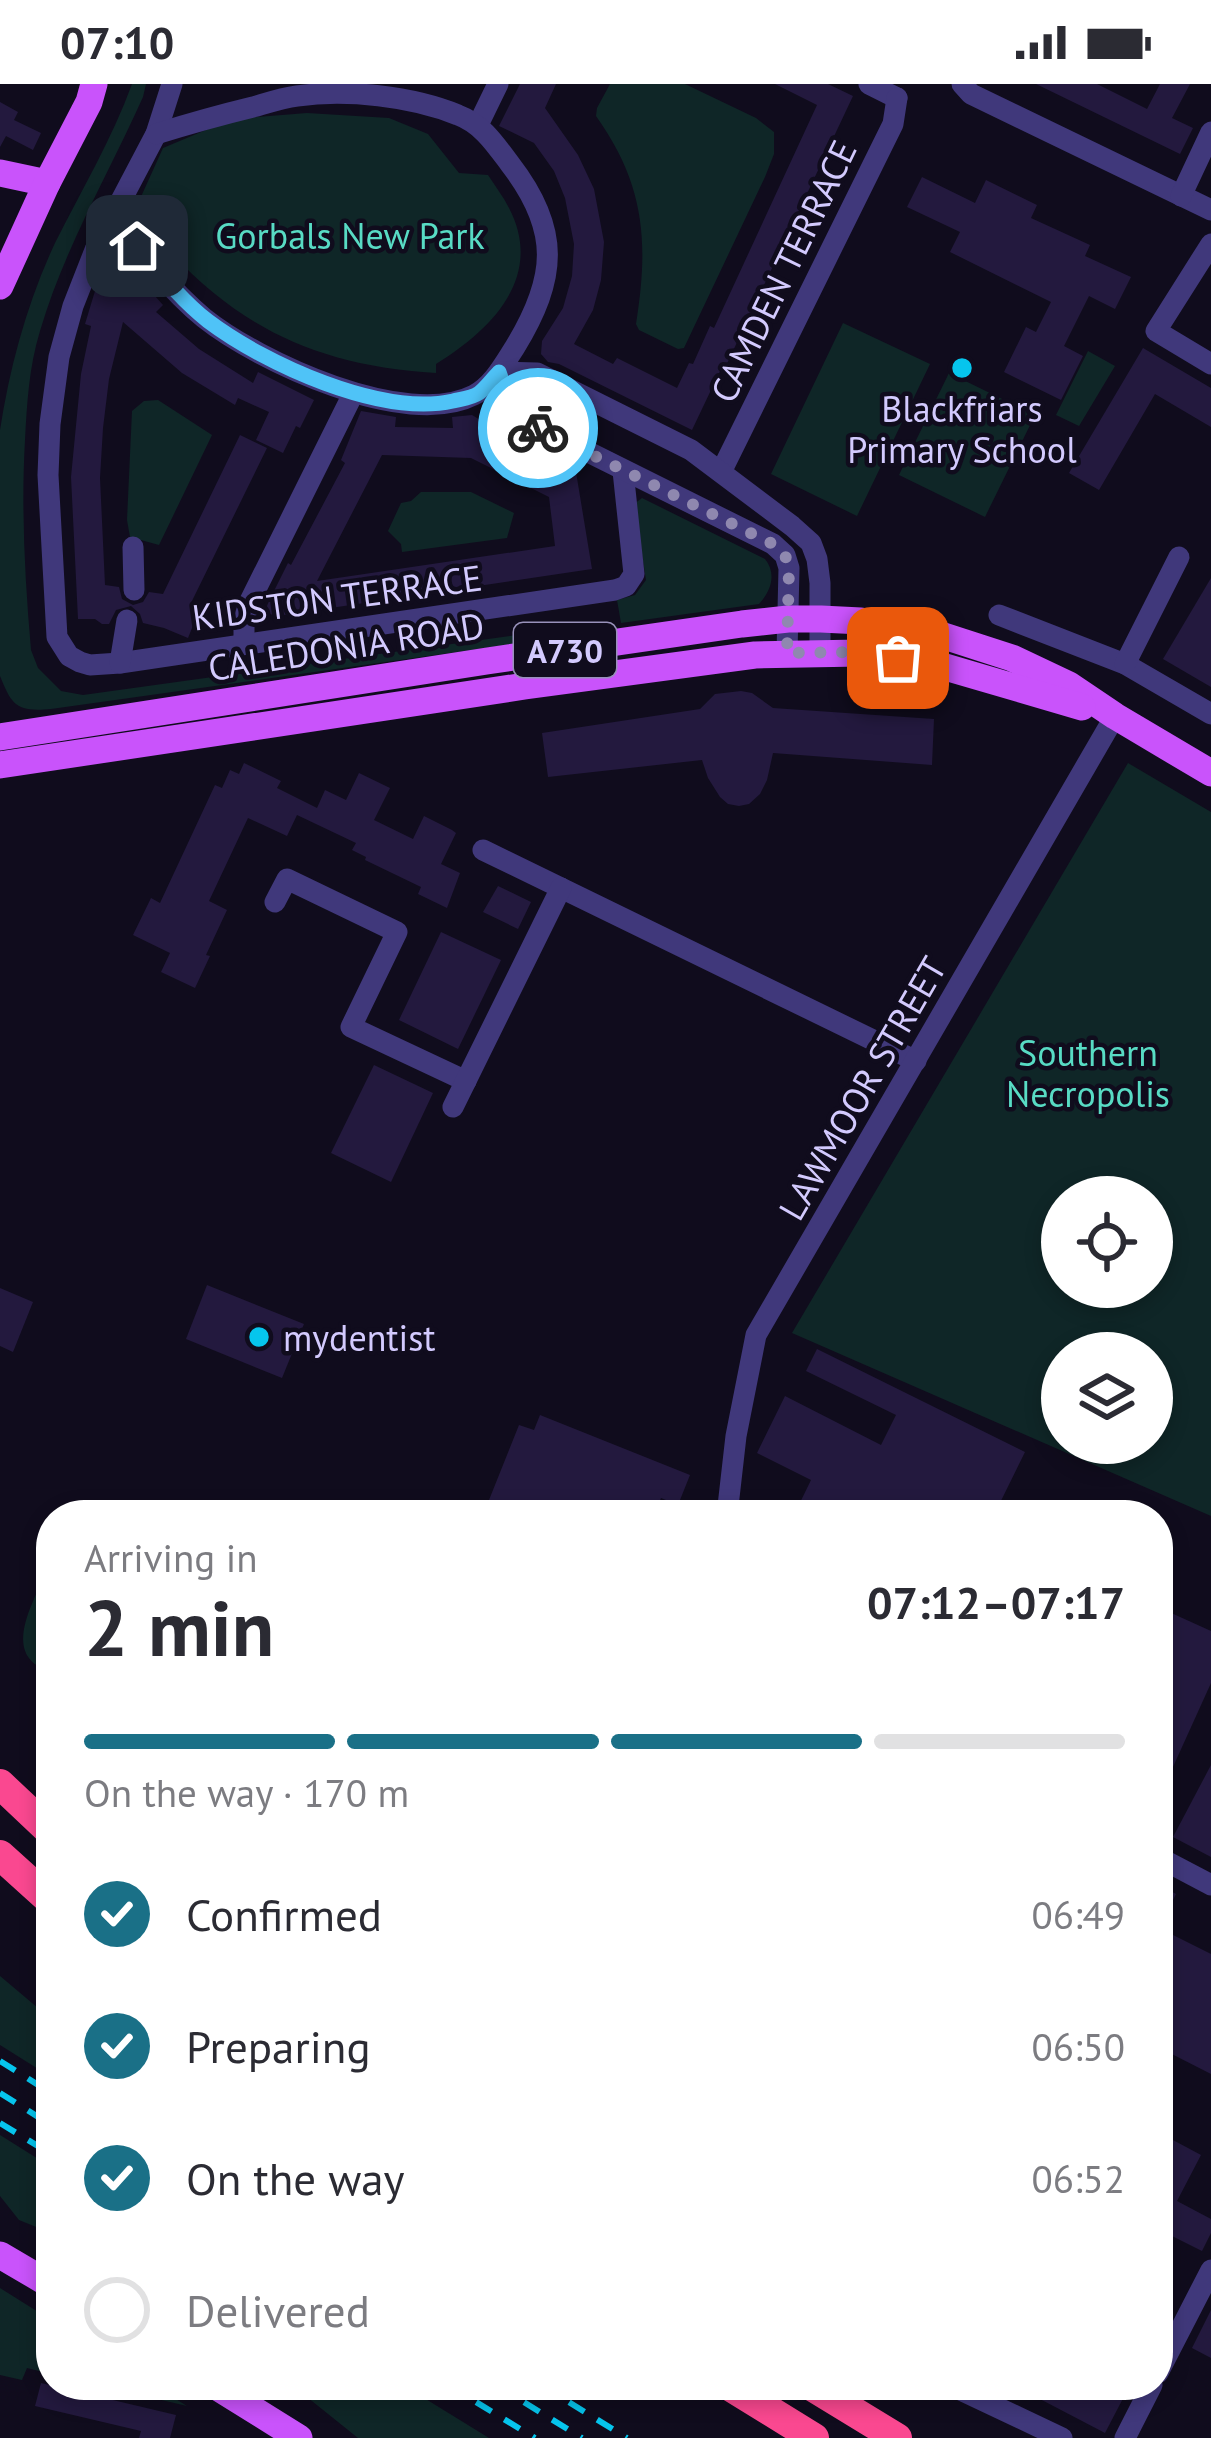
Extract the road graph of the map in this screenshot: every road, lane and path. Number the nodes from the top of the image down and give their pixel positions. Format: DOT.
graph roads {
  1 [pos="94,84"];
  2 [pos="172,84"];
  3 [pos="498,84"];
  4 [pos="869,84"];
  5 [pos="962,84"];
  6 [pos="905,91"];
  7 [pos="478,125"];
  8 [pos="1211,132"];
  9 [pos="156,134"];
  10 [pos="0,173"];
  11 [pos="47,184"];
  12 [pos="1181,196"];
  13 [pos="1211,210"];
  14 [pos="114,216"];
  15 [pos="1211,244"];
  16 [pos="0,286"];
  17 [pos="1211,364"];
  18 [pos="499,372"];
  19 [pos="353,394"];
  20 [pos="623,471"];
  21 [pos="721,472"];
  22 [pos="133,547"];
  23 [pos="1179,557"];
  24 [pos="134,590"];
  25 [pos="1000,615"];
  26 [pos="788,619"];
  27 [pos="821,619"];
  28 [pos="128,620"];
  29 [pos="244,644"];
  30 [pos="820,651"];
  31 [pos="787,653"];
  32 [pos="120,663"];
  33 [pos="1125,664"];
  34 [pos="1211,714"];
  35 [pos="1114,716"];
  36 [pos="0,737"];
  37 [pos="0,765"];
  38 [pos="1211,773"];
  39 [pos="484,850"];
  40 [pos="561,888"];
  41 [pos="275,902"];
  42 [pos="916,1061"];
  43 [pos="466,1082"];
  44 [pos="453,1107"];
  45 [pos="730,1500"];
  46 [pos="0,1784"];
  47 [pos="36,1818"];
  48 [pos="0,1855"];
  49 [pos="1173,1864"];
  50 [pos="1211,1885"];
  51 [pos="36,1887"];
  52 [pos="0,2255"];
  53 [pos="1211,2270"];
  54 [pos="36,2276"];
  55 [pos="1173,2344"];
  56 [pos="238,2400"];
  57 [pos="752,2400"];
  58 [pos="835,2400"];
  59 [pos="982,2400"];
  60 [pos="1144,2400"];
  61 [pos="299,2438"];
  62 [pos="814,2438"];
  63 [pos="897,2438"];
  64 [pos="1062,2438"];
  65 [pos="1125,2438"];
  1 -- 11 [label="main road"];
  2 -- 9 [label="street"];
  3 -- 7 [label="street"];
  4 -- 6 [label="street"];
  5 -- 12 [label="street"];
  6 -- 21 [label="street, CAMDEN TERRACE"];
  7 -- 9 [label="street"];
  7 -- 18 [label="street"];
  8 -- 12 [label="street"];
  9 -- 14 [label="street"];
  10 -- 11 [label="main road"];
  11 -- 16 [label="main road"];
  12 -- 13 [label="street"];
  14 -- 19 [label="street"];
  14 -- 32 [label="street, KIDSTON TERRACE"];
  15 -- 17 [label="street"];
  18 -- 19 [label="street"];
  18 -- 20 [label="street"];
  18 -- 21 [label="street"];
  19 -- 29 [label="street"];
  20 -- 26 [label="street"];
  20 -- 29 [label="street, KIDSTON TERRACE"];
  21 -- 27 [label="street"];
  22 -- 24 [label="street"];
  23 -- 33 [label="street"];
  25 -- 33 [label="street"];
  26 -- 27 [label="main road, CALEDONIA ROAD / A730"];
  26 -- 31 [label="street"];
  26 -- 36 [label="main road, CALEDONIA ROAD / A730"];
  27 -- 30 [label="street"];
  27 -- 35 [label="main road, CALEDONIA ROAD / A730"];
  28 -- 32 [label="street"];
  29 -- 32 [label="street, KIDSTON TERRACE"];
  30 -- 31 [label="main road, CALEDONIA ROAD / A730"];
  30 -- 35 [label="main road, CALEDONIA ROAD / A730"];
  31 -- 37 [label="main road, CALEDONIA ROAD / A730"];
  33 -- 34 [label="street"];
  35 -- 38 [label="main road, CALEDONIA ROAD / A730"];
  35 -- 42 [label="street, LAWMOOR STREET"];
  39 -- 40 [label="street"];
  40 -- 42 [label="street"];
  40 -- 43 [label="street"];
  41 -- 43 [label="street"];
  42 -- 45 [label="street, LAWMOOR STREET"];
  43 -- 44 [label="street"];
  46 -- 47 [label="highway"];
  48 -- 51 [label="highway"];
  49 -- 50 [label="street"];
  52 -- 54 [label="main road"];
  53 -- 55 [label="street"];
  56 -- 61 [label="main road"];
  57 -- 62 [label="highway"];
  58 -- 63 [label="highway"];
  59 -- 64 [label="street"];
  60 -- 65 [label="street"];
}
